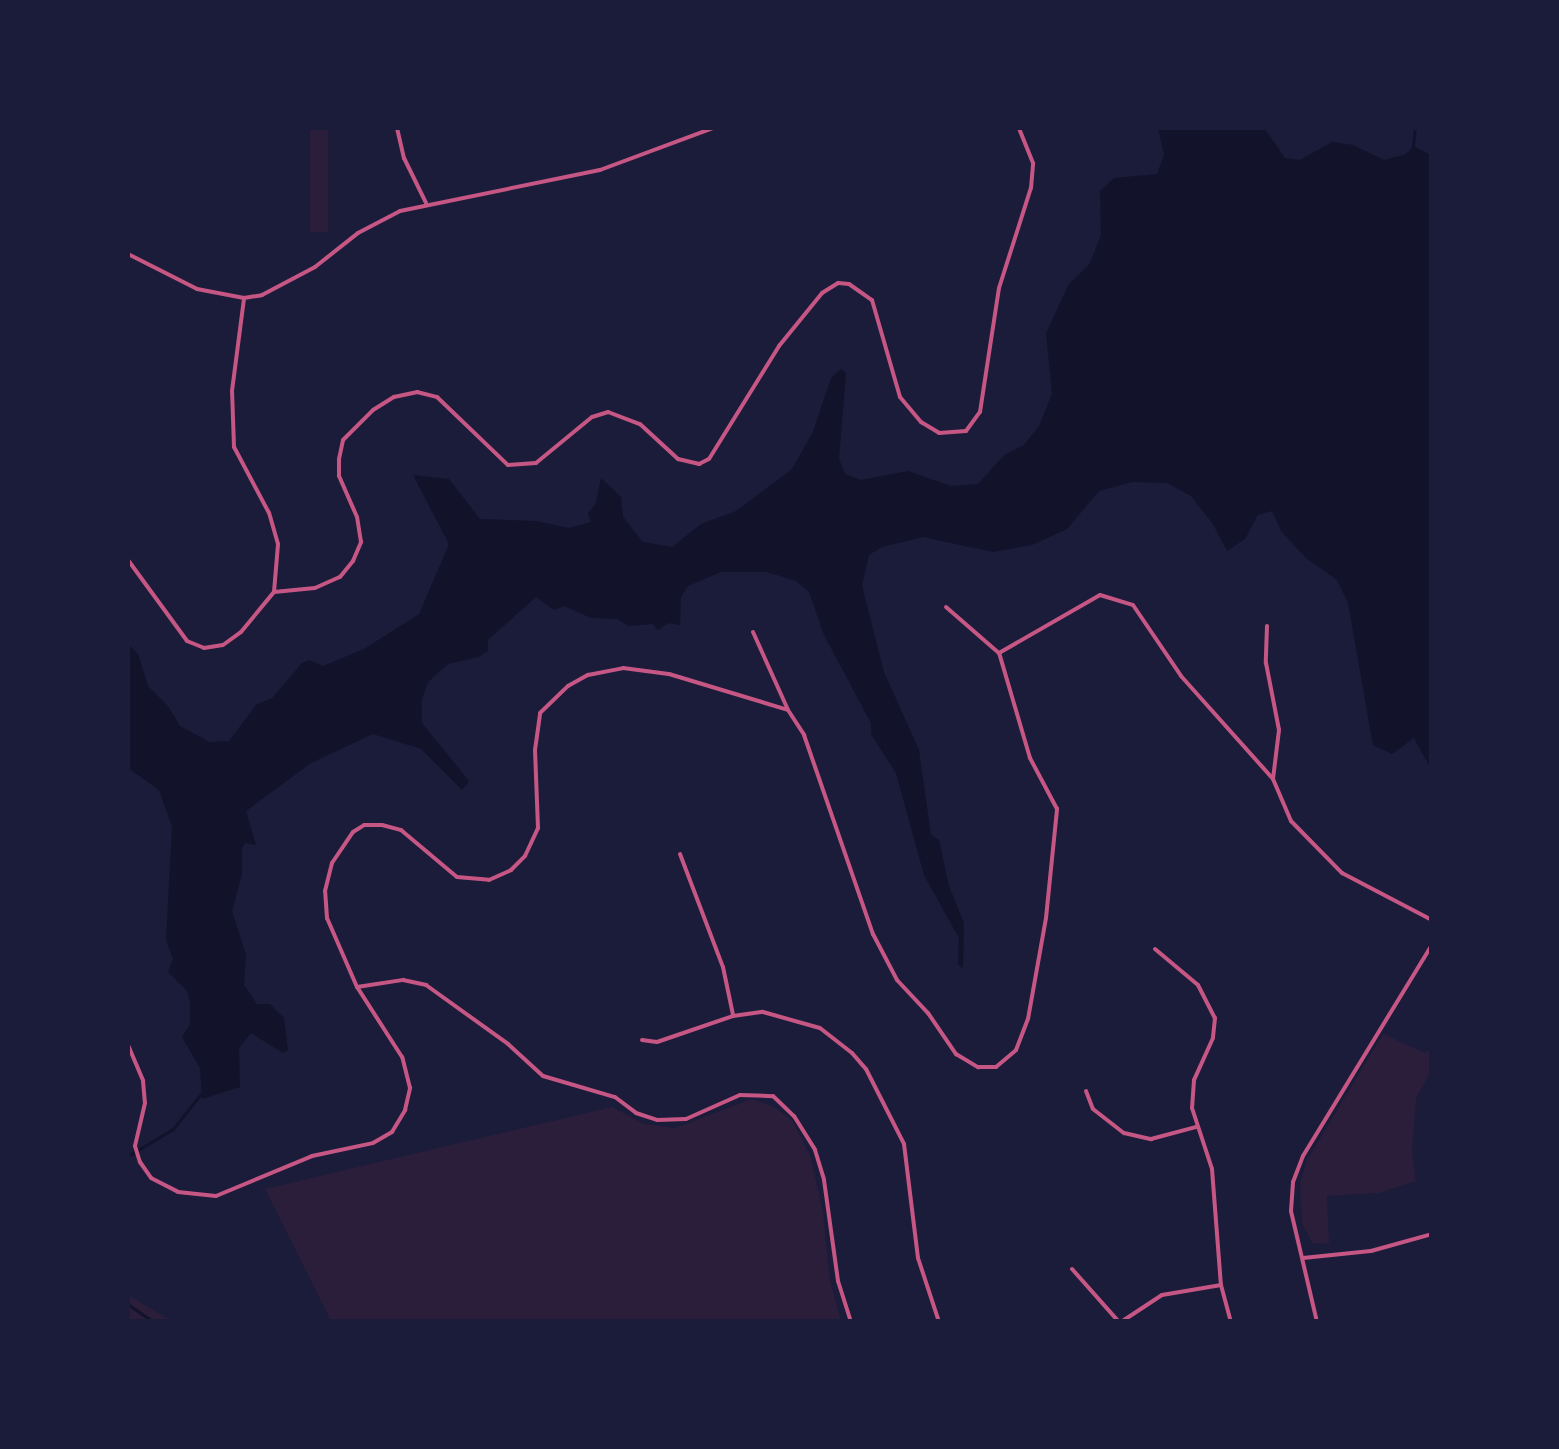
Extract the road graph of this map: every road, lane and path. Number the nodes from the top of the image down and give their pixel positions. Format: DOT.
graph roads {
  1 [pos="398,128"];
  2 [pos="713,128"];
  3 [pos="1018,128"];
  4 [pos="426,203"];
  5 [pos="128,254"];
  6 [pos="244,298"];
  7 [pos="128,560"];
  8 [pos="274,592"];
  9 [pos="946,608"];
  10 [pos="1267,626"];
  11 [pos="753,632"];
  12 [pos="999,653"];
  13 [pos="788,710"];
  14 [pos="1273,779"];
  15 [pos="680,854"];
  16 [pos="1432,920"];
  17 [pos="1432,945"];
  18 [pos="1155,949"];
  19 [pos="357,987"];
  20 [pos="733,1016"];
  21 [pos="642,1040"];
  22 [pos="128,1045"];
  23 [pos="1086,1091"];
  24 [pos="1196,1127"];
  25 [pos="1432,1234"];
  26 [pos="1303,1258"];
  27 [pos="1072,1269"];
  28 [pos="1221,1284"];
  29 [pos="851,1322"];
  30 [pos="938,1322"];
  31 [pos="1120,1322"];
  32 [pos="1231,1322"];
  33 [pos="1318,1322"];
  1 -- 4 [label="street"];
  2 -- 4 [label="street"];
  3 -- 8 [label="street"];
  4 -- 6 [label="street"];
  5 -- 6 [label="street"];
  6 -- 8 [label="street"];
  7 -- 8 [label="street"];
  9 -- 12 [label="street"];
  10 -- 14 [label="street"];
  11 -- 13 [label="street"];
  12 -- 13 [label="street"];
  12 -- 14 [label="street"];
  13 -- 19 [label="street"];
  14 -- 16 [label="street"];
  15 -- 20 [label="street"];
  17 -- 26 [label="street"];
  18 -- 24 [label="street"];
  19 -- 22 [label="street"];
  19 -- 29 [label="street"];
  20 -- 21 [label="street"];
  20 -- 30 [label="street"];
  23 -- 24 [label="street"];
  24 -- 28 [label="street"];
  25 -- 26 [label="street"];
  26 -- 33 [label="street"];
  27 -- 31 [label="street"];
  28 -- 31 [label="street"];
  28 -- 32 [label="street"];
}
